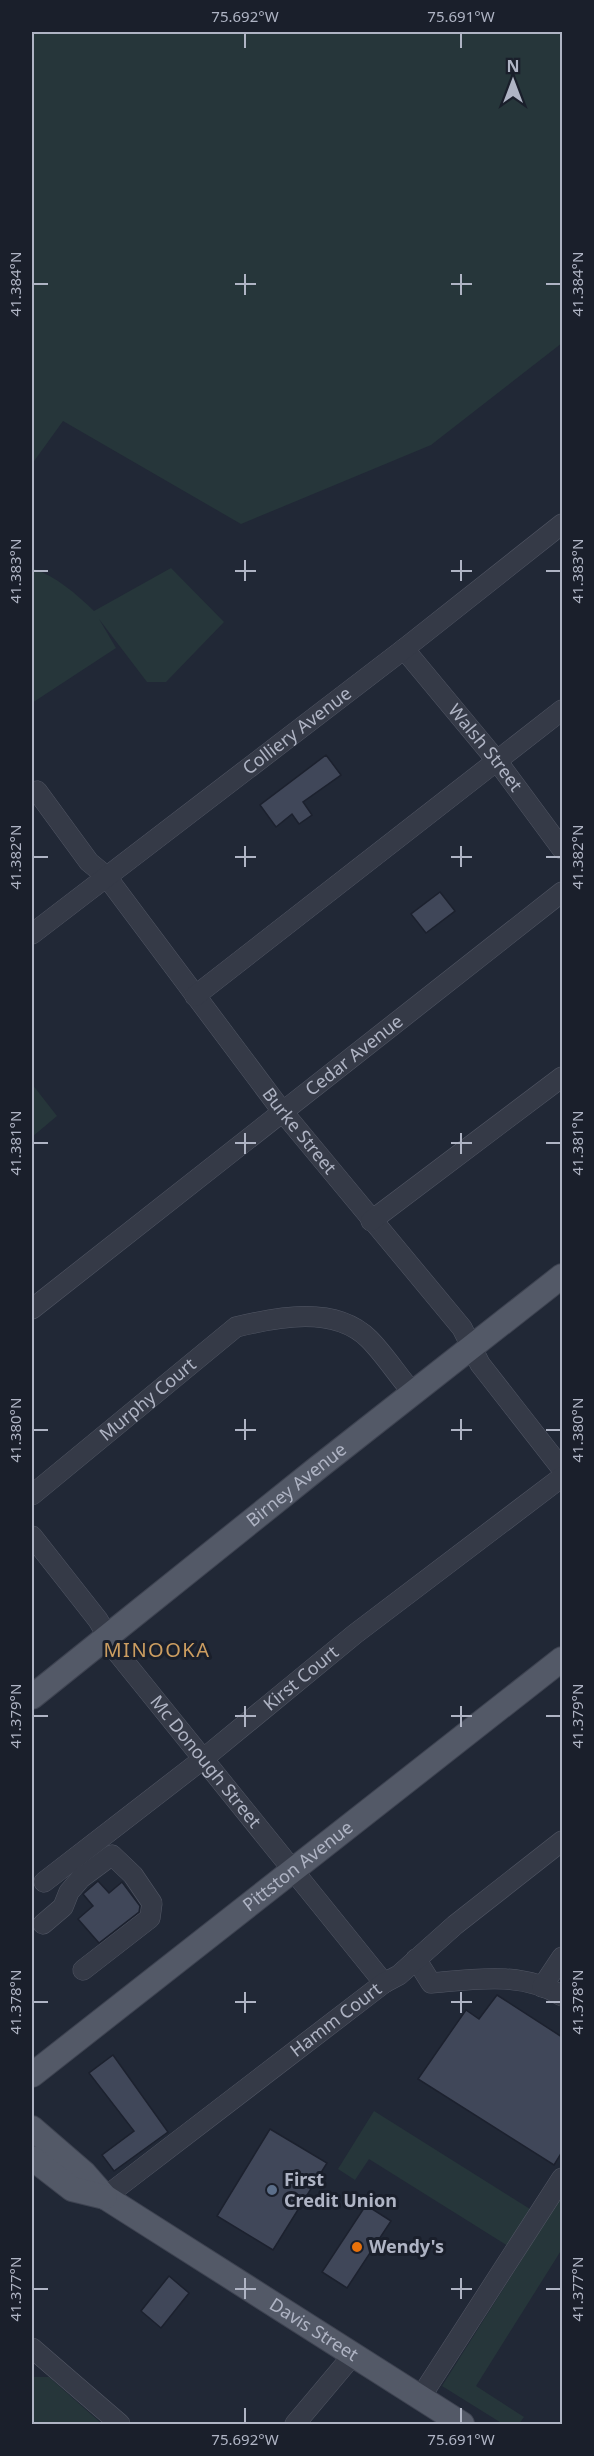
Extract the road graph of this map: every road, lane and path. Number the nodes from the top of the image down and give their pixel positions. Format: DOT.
graph roads {
  1 [pos="562,524"];
  2 [pos="404,649"];
  3 [pos="562,710"];
  4 [pos="496,761"];
  5 [pos="37,791"];
  6 [pos="562,849"];
  7 [pos="106,876"];
  8 [pos="562,892"];
  9 [pos="32,934"];
  10 [pos="195,996"];
  11 [pos="562,1077"];
  12 [pos="282,1111"];
  13 [pos="371,1221"];
  14 [pos="562,1276"];
  15 [pos="32,1309"];
  16 [pos="471,1347"];
  17 [pos="413,1393"];
  18 [pos="562,1469"];
  19 [pos="562,1477"];
  20 [pos="32,1495"];
  21 [pos="32,1536"];
  22 [pos="107,1636"];
  23 [pos="562,1659"];
  24 [pos="32,1697"];
  25 [pos="203,1759"];
  26 [pos="562,1840"];
  27 [pos="293,1870"];
  28 [pos="44,1882"];
  29 [pos="42,1924"];
  30 [pos="562,1958"];
  31 [pos="416,1959"];
  32 [pos="83,1970"];
  33 [pos="384,1983"];
  34 [pos="542,1987"];
  35 [pos="562,1996"];
  36 [pos="32,2074"];
  37 [pos="32,2128"];
  38 [pos="60,2154"];
  39 [pos="32,2156"];
  40 [pos="562,2178"];
  41 [pos="105,2197"];
  42 [pos="32,2348"];
  43 [pos="353,2355"];
  44 [pos="420,2398"];
  45 [pos="120,2424"];
  46 [pos="295,2424"];
  47 [pos="462,2424"];
  1 -- 2 [label="street, Colliery Avenue"];
  2 -- 4 [label="street, Walsh Street"];
  2 -- 7 [label="street, Colliery Avenue"];
  3 -- 4 [label="street"];
  4 -- 6 [label="street, Walsh Street"];
  4 -- 10 [label="street"];
  5 -- 7 [label="street, Burke Street"];
  7 -- 9 [label="street, Colliery Avenue"];
  7 -- 10 [label="street, Burke Street"];
  8 -- 12 [label="street, Cedar Avenue"];
  10 -- 12 [label="street, Burke Street"];
  11 -- 13 [label="street"];
  12 -- 13 [label="street, Burke Street"];
  12 -- 15 [label="street, Cedar Avenue"];
  13 -- 16 [label="street, Burke Street"];
  14 -- 16 [label="main road, Birney Avenue"];
  16 -- 17 [label="main road, Birney Avenue"];
  16 -- 18 [label="street, Burke Street"];
  17 -- 20 [label="street, Murphy Court"];
  17 -- 22 [label="main road, Birney Avenue"];
  19 -- 25 [label="street, Kirst Court"];
  21 -- 22 [label="street, Mc Donough Street"];
  22 -- 24 [label="main road, Birney Avenue"];
  22 -- 25 [label="street, Mc Donough Street"];
  23 -- 27 [label="main road, Pittston Avenue"];
  25 -- 27 [label="street, Mc Donough Street"];
  25 -- 28 [label="street, Kirst Court"];
  26 -- 31 [label="street, Hamm Court"];
  27 -- 33 [label="street, Mc Donough Street"];
  27 -- 36 [label="main road, Pittston Avenue"];
  29 -- 32 [label="street"];
  30 -- 34 [label="street"];
  31 -- 33 [label="street, Hamm Court"];
  31 -- 34 [label="street"];
  33 -- 41 [label="street, Hamm Court"];
  34 -- 35 [label="street"];
  37 -- 38 [label="main road, Davis Street"];
  38 -- 39 [label="street"];
  38 -- 41 [label="main road, Davis Street"];
  39 -- 41 [label="main road, Davis Street"];
  40 -- 44 [label="street"];
  41 -- 43 [label="main road, Davis Street"];
  42 -- 45 [label="street"];
  43 -- 44 [label="main road, Davis Street"];
  43 -- 46 [label="street"];
  44 -- 47 [label="main road, Davis Street"];
}
